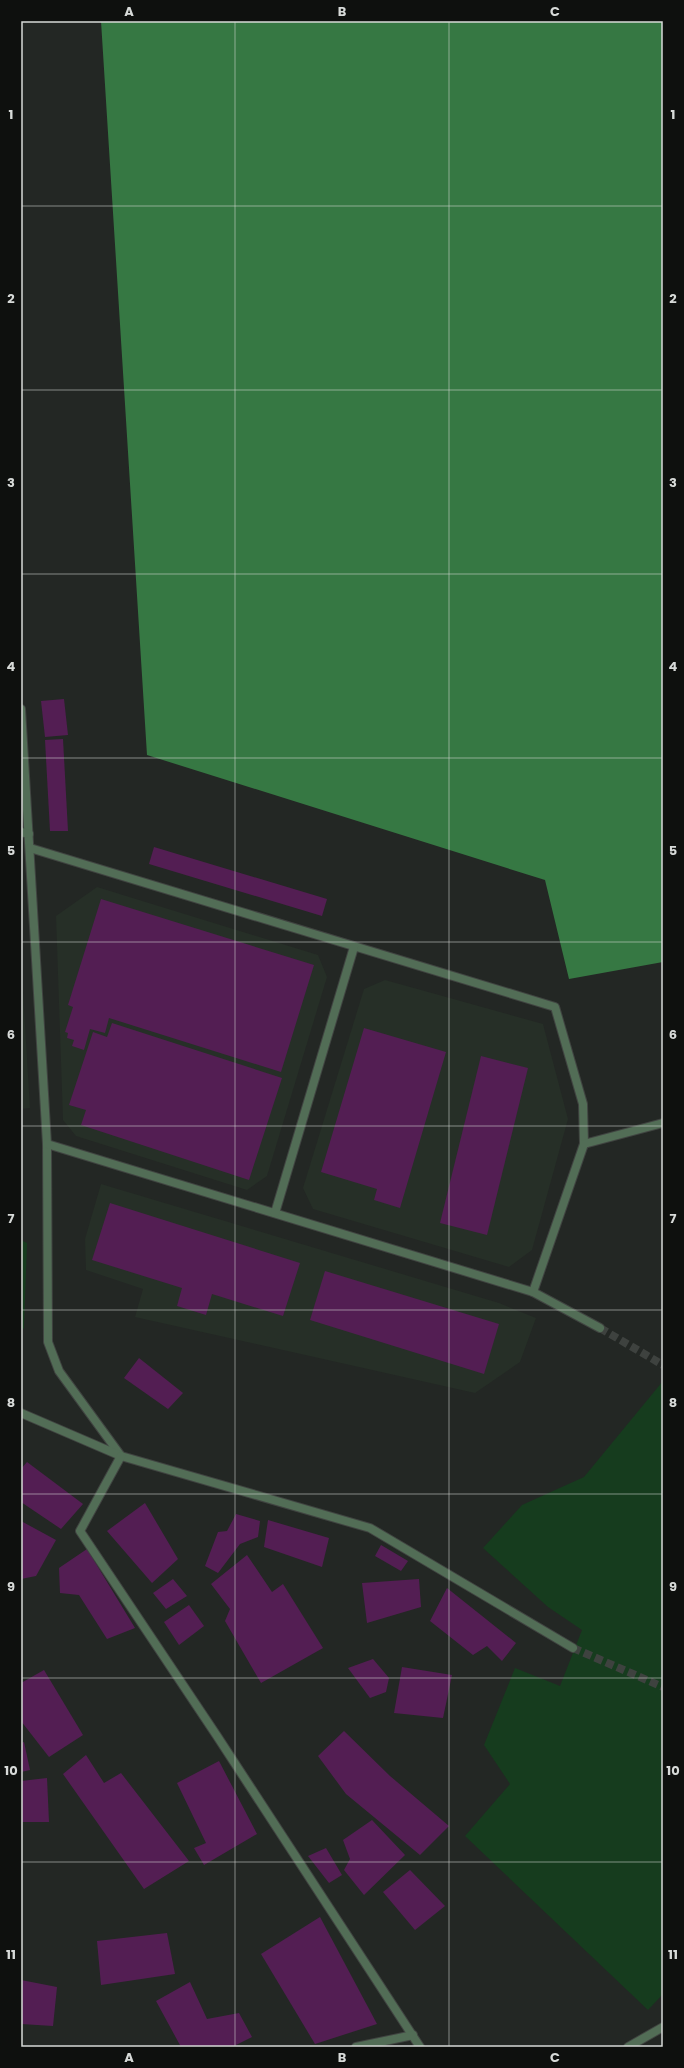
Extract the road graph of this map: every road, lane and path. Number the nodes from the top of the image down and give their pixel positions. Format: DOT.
graph roads {
  1 [pos="21,709"];
  2 [pos="25,833"];
  3 [pos="30,848"];
  4 [pos="354,946"];
  5 [pos="663,1123"];
  6 [pos="47,1144"];
  7 [pos="584,1144"];
  8 [pos="275,1213"];
  9 [pos="534,1292"];
  10 [pos="600,1328"];
  11 [pos="21,1414"];
  12 [pos="121,1456"];
  13 [pos="573,1648"];
  14 [pos="663,2027"];
  15 [pos="413,2035"];
  16 [pos="356,2047"];
  17 [pos="420,2047"];
  18 [pos="628,2047"];
  1 -- 2 [label="street"];
  2 -- 3 [label="street"];
  3 -- 4 [label="street"];
  3 -- 6 [label="street"];
  4 -- 7 [label="street"];
  4 -- 8 [label="street"];
  5 -- 7 [label="street"];
  6 -- 8 [label="street"];
  6 -- 12 [label="street"];
  7 -- 9 [label="street"];
  8 -- 9 [label="street"];
  9 -- 10 [label="street"];
  11 -- 12 [label="street"];
  12 -- 13 [label="street"];
  12 -- 15 [label="street"];
  14 -- 18 [label="street"];
  15 -- 16 [label="street"];
  15 -- 17 [label="street"];
}
